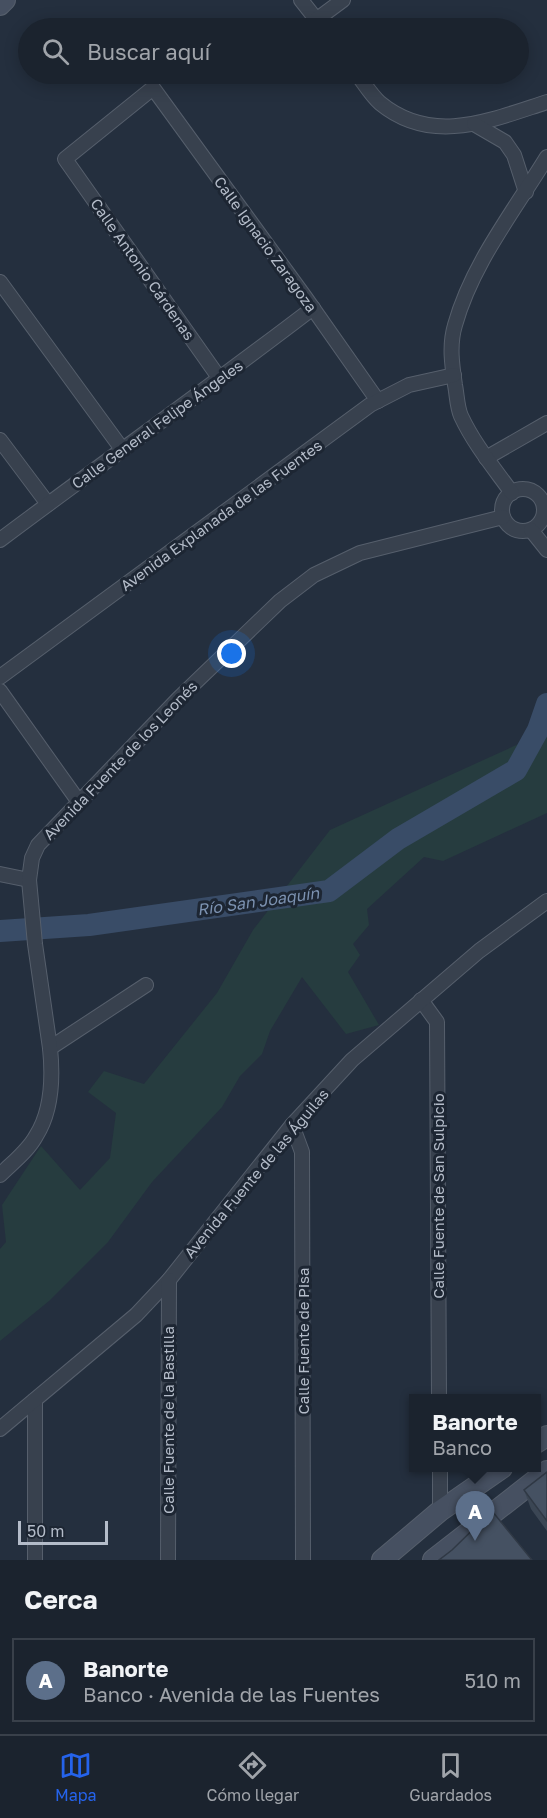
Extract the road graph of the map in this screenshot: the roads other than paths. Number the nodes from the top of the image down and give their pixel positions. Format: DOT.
graph roads {
  1 [pos="5,0"];
  2 [pos="301,0"];
  3 [pos="344,0"];
  4 [pos="0,5"];
  5 [pos="315,18"];
  6 [pos="326,18"];
  7 [pos="365,84"];
  8 [pos="547,102"];
  9 [pos="474,124"];
  10 [pos="547,157"];
  11 [pos="65,159"];
  12 [pos="526,192"];
  13 [pos="0,282"];
  14 [pos="313,308"];
  15 [pos="454,375"];
  16 [pos="220,379"];
  17 [pos="378,401"];
  18 [pos="547,423"];
  19 [pos="0,440"];
  20 [pos="122,449"];
  21 [pos="486,458"];
  22 [pos="512,493"];
  23 [pos="48,504"];
  24 [pos="546,510"];
  25 [pos="504,517"];
  26 [pos="531,530"];
  27 [pos="0,540"];
  28 [pos="547,550"];
  29 [pos="0,677"];
  30 [pos="0,691"];
  31 [pos="79,802"];
  32 [pos="0,874"];
  33 [pos="29,880"];
  34 [pos="547,901"];
  35 [pos="146,985"];
  36 [pos="421,1000"];
  37 [pos="50,1048"];
  38 [pos="292,1125"];
  39 [pos="0,1174"];
  40 [pos="169,1280"];
  41 [pos="439,1394"];
  42 [pos="35,1400"];
  43 [pos="0,1429"];
  44 [pos="547,1471"];
  45 [pos="440,1472"];
  46 [pos="495,1472"];
  47 [pos="440,1511"];
  48 [pos="35,1560"];
  49 [pos="168,1560"];
  50 [pos="303,1560"];
  51 [pos="381,1560"];
  52 [pos="433,1560"];
  1 -- 4 [label="main road"];
  2 -- 5 [label="street"];
  3 -- 6 [label="street"];
  7 -- 9 [label="street"];
  8 -- 9 [label="street"];
  9 -- 12 [label="street"];
  10 -- 12 [label="street"];
  11 -- 14 [label="street, Calle Ignacio Zaragoza"];
  11 -- 16 [label="street, Calle Antonio Cárdenas"];
  12 -- 15 [label="street"];
  13 -- 20 [label="street"];
  14 -- 16 [label="street, Calle General Felipe Ángeles"];
  14 -- 17 [label="street, Calle Ignacio Zaragoza"];
  15 -- 17 [label="street, Avenida Explanada de las Fuentes"];
  15 -- 21 [label="street"];
  16 -- 20 [label="street, Calle General Felipe Ángeles"];
  17 -- 29 [label="street, Avenida Explanada de las Fuentes"];
  18 -- 21 [label="street"];
  19 -- 23 [label="street"];
  20 -- 23 [label="street, Calle General Felipe Ángeles"];
  21 -- 22 [label="street"];
  22 -- 24 [label="street"];
  22 -- 25 [label="street"];
  23 -- 27 [label="street, Calle General Felipe Ángeles"];
  24 -- 26 [label="street"];
  25 -- 26 [label="street"];
  25 -- 31 [label="street, Avenida Fuente de los Leonés"];
  26 -- 28 [label="street"];
  30 -- 31 [label="street"];
  31 -- 33 [label="street, Avenida Fuente de los Leonés"];
  32 -- 33 [label="street"];
  33 -- 37 [label="street, Avenida Fuente de los Leonés"];
  34 -- 36 [label="street, Avenida Fuente de las Águilas"];
  35 -- 37 [label="street"];
  36 -- 38 [label="street, Avenida Fuente de las Águilas"];
  36 -- 41 [label="street, Calle Fuente de San Sulpicio"];
  37 -- 39 [label="street, Avenida Fuente de los Leonés"];
  38 -- 40 [label="street, Avenida Fuente de las Águilas"];
  38 -- 50 [label="street, Calle Fuente de Pisa"];
  40 -- 42 [label="street, Avenida Fuente de las Águilas"];
  40 -- 49 [label="street, Calle Fuente de la Bastilla"];
  42 -- 43 [label="street, Avenida Fuente de las Águilas"];
  42 -- 48 [label="street"];
  44 -- 52 [label="main road"];
  45 -- 47 [label="street"];
  46 -- 47 [label="main road"];
  47 -- 51 [label="main road"];
}
